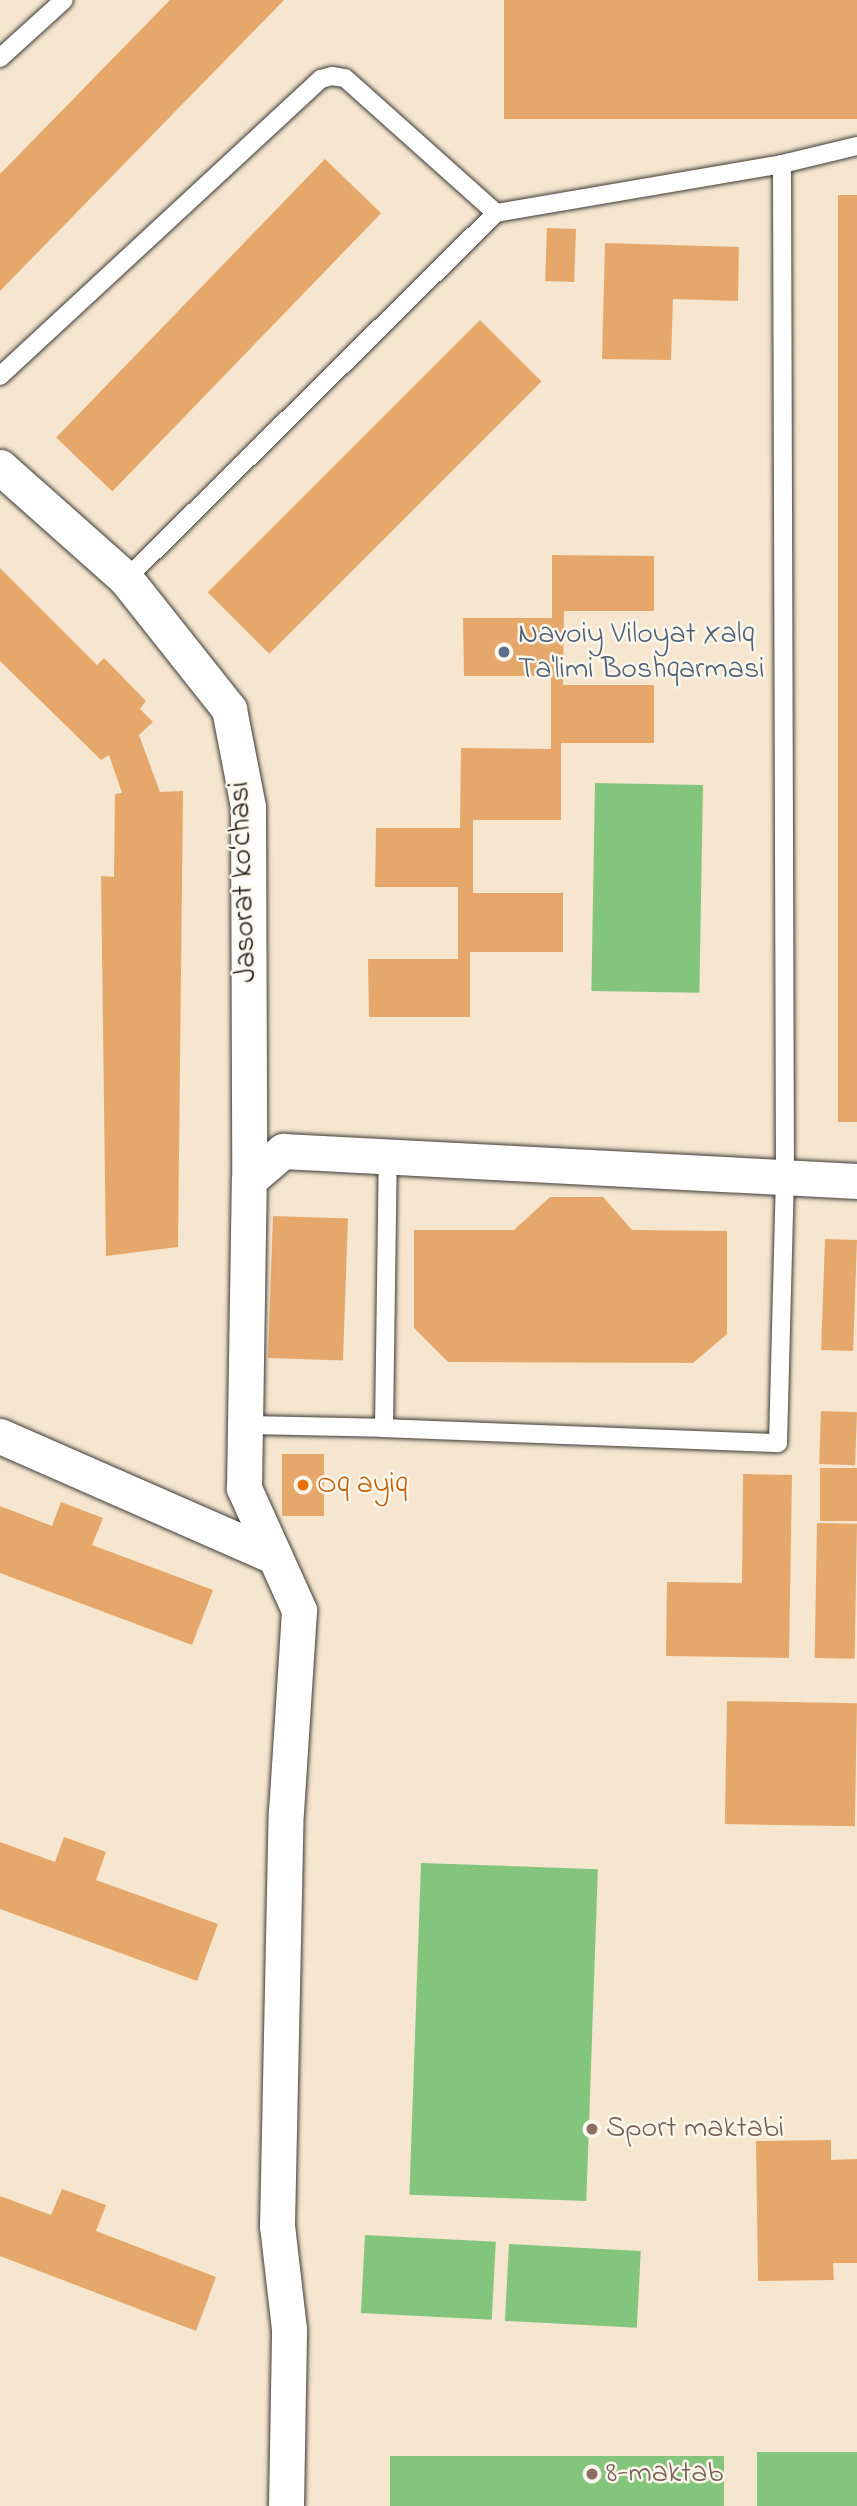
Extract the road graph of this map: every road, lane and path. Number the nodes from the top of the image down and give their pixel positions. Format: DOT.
graph roads {
  1 [pos="64,0"];
  2 [pos="0,58"];
  3 [pos="857,146"];
  4 [pos="782,164"];
  5 [pos="496,214"];
  6 [pos="0,376"];
  7 [pos="0,467"];
  8 [pos="126,579"];
  9 [pos="388,1157"];
  10 [pos="785,1178"];
  11 [pos="249,1180"];
  12 [pos="857,1181"];
  13 [pos="246,1425"];
  14 [pos="384,1428"];
  15 [pos="0,1436"];
  16 [pos="275,1557"];
  17 [pos="286,2506"];
  1 -- 2 [label="lane"];
  3 -- 4 [label="lane"];
  4 -- 5 [label="lane"];
  4 -- 10 [label="lane"];
  5 -- 6 [label="lane"];
  5 -- 8 [label="lane"];
  7 -- 8 [label="street, Jasorat ko‘chasi"];
  8 -- 11 [label="street, Jasorat ko‘chasi"];
  9 -- 10 [label="street"];
  9 -- 11 [label="street"];
  9 -- 14 [label="lane"];
  10 -- 12 [label="street"];
  10 -- 14 [label="lane"];
  11 -- 13 [label="street, Jasorat ko‘chasi"];
  13 -- 14 [label="lane"];
  13 -- 16 [label="street, Jasorat ko‘chasi"];
  15 -- 16 [label="street"];
  16 -- 17 [label="street, Jasorat ko‘chasi"];
}
